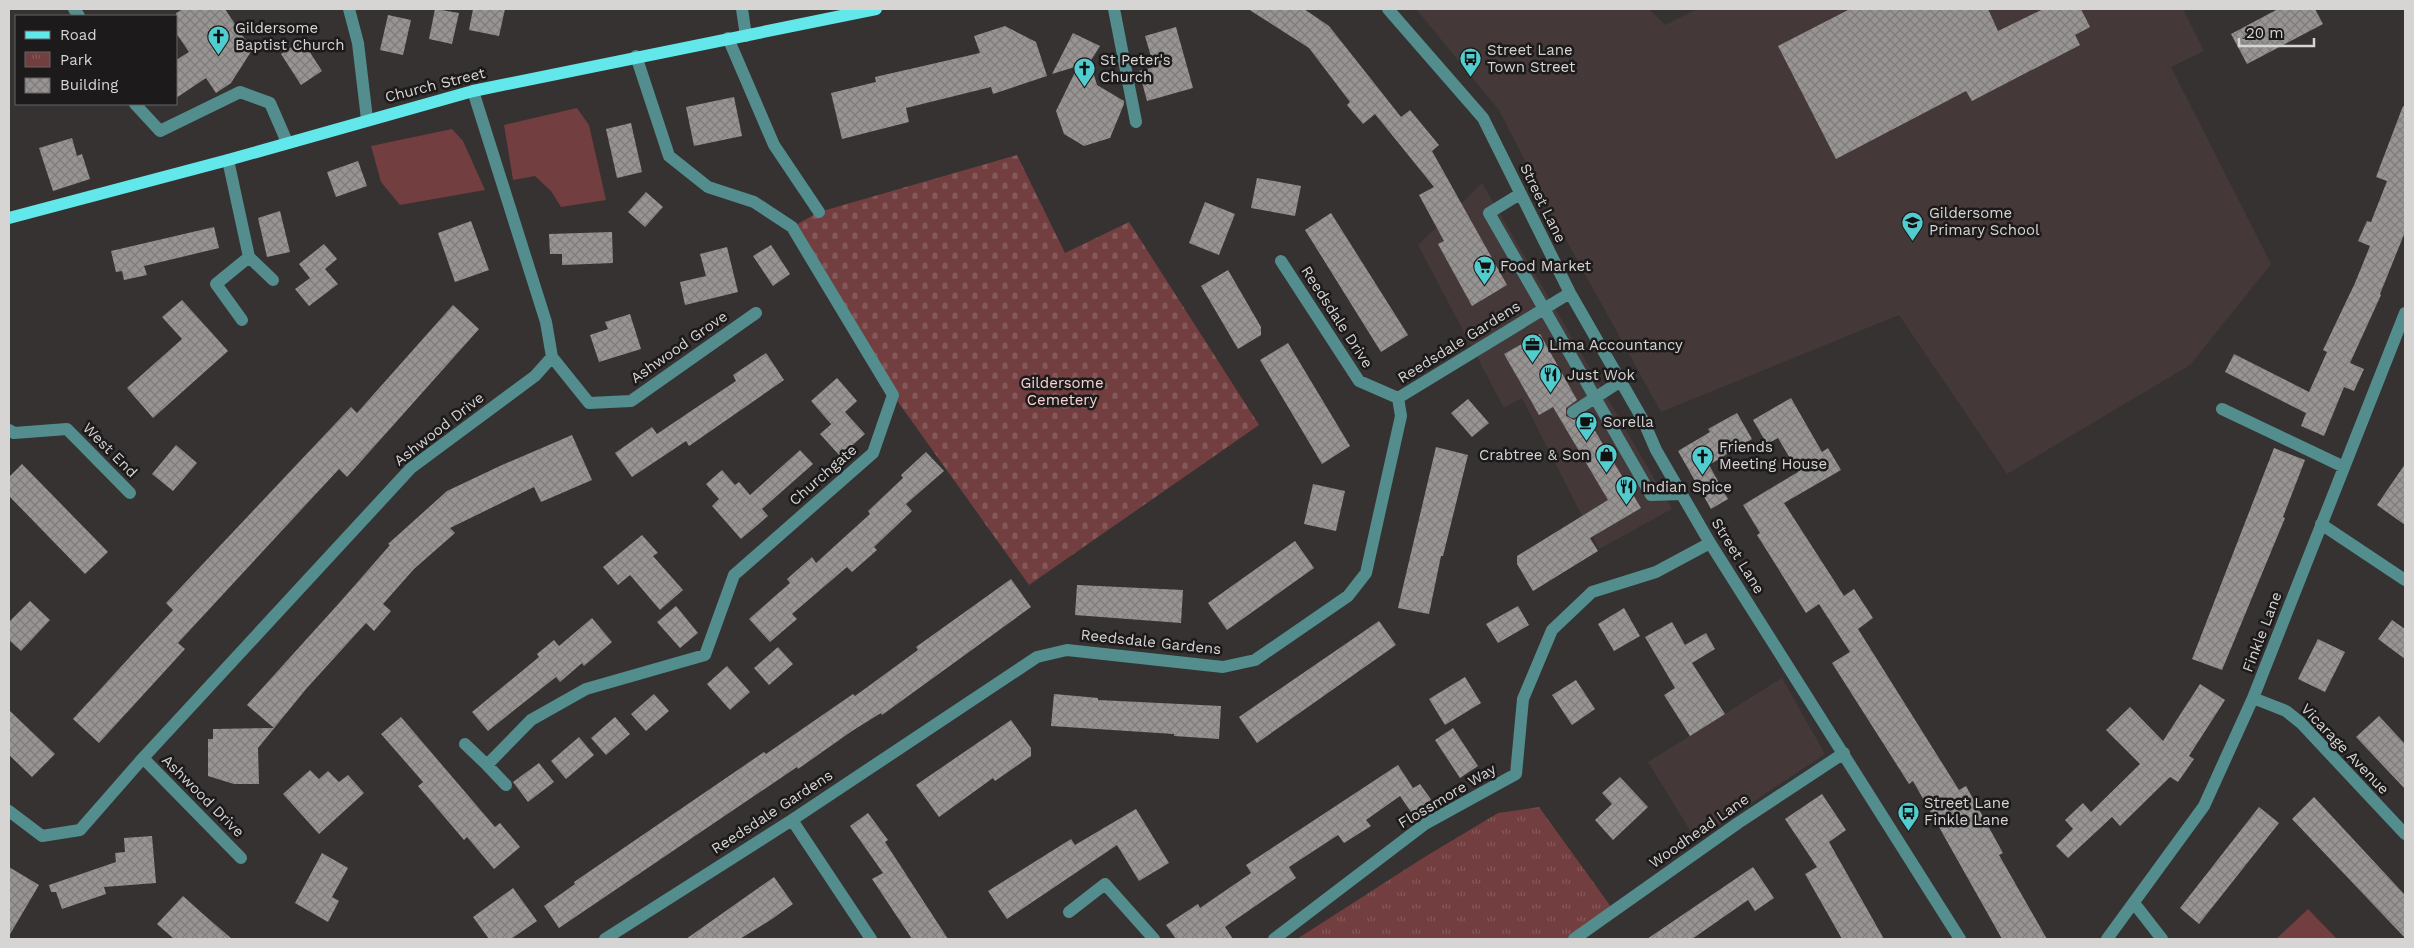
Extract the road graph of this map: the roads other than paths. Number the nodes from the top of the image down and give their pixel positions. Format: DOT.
graph roads {
  1 [pos="349,9"];
  2 [pos="742,9"];
  3 [pos="876,9"];
  4 [pos="1114,9"];
  5 [pos="1388,9"];
  6 [pos="746,36"];
  7 [pos="728,38"];
  8 [pos="636,56"];
  9 [pos="473,91"];
  10 [pos="136,105"];
  11 [pos="367,119"];
  12 [pos="1136,122"];
  13 [pos="287,142"];
  14 [pos="228,160"];
  15 [pos="1520,194"];
  16 [pos="819,212"];
  17 [pos="9,218"];
  18 [pos="249,257"];
  19 [pos="1281,261"];
  20 [pos="273,280"];
  21 [pos="1570,293"];
  22 [pos="1544,308"];
  23 [pos="756,313"];
  24 [pos="2405,313"];
  25 [pos="242,320"];
  26 [pos="552,357"];
  27 [pos="1621,381"];
  28 [pos="1594,397"];
  29 [pos="1398,398"];
  30 [pos="2222,409"];
  31 [pos="1573,412"];
  32 [pos="9,430"];
  33 [pos="2344,467"];
  34 [pos="130,493"];
  35 [pos="1682,494"];
  36 [pos="2322,524"];
  37 [pos="1710,543"];
  38 [pos="2405,580"];
  39 [pos="2253,698"];
  40 [pos="465,744"];
  41 [pos="1844,754"];
  42 [pos="142,758"];
  43 [pos="487,765"];
  44 [pos="506,785"];
  45 [pos="9,812"];
  46 [pos="792,820"];
  47 [pos="2405,834"];
  48 [pos="241,858"];
  49 [pos="2134,903"];
  50 [pos="1069,912"];
  51 [pos="605,939"];
  52 [pos="871,939"];
  53 [pos="1154,939"];
  54 [pos="1274,939"];
  55 [pos="1574,939"];
  56 [pos="1960,939"];
  57 [pos="2107,939"];
  58 [pos="2162,939"];
  1 -- 11 [label="street"];
  2 -- 6 [label="street"];
  3 -- 6 [label="main road, Church Street"];
  4 -- 12 [label="street"];
  5 -- 15 [label="street, Street Lane"];
  6 -- 7 [label="main road, Church Street"];
  7 -- 8 [label="main road, Church Street"];
  7 -- 16 [label="street"];
  8 -- 9 [label="main road, Church Street"];
  8 -- 43 [label="street, Churchgate"];
  9 -- 11 [label="main road, Church Street"];
  9 -- 26 [label="street"];
  10 -- 13 [label="street"];
  11 -- 13 [label="main road, Church Street"];
  13 -- 14 [label="main road, Church Street"];
  14 -- 17 [label="main road, Church Street"];
  14 -- 18 [label="street"];
  15 -- 21 [label="street, Street Lane"];
  15 -- 22 [label="street"];
  18 -- 20 [label="street"];
  18 -- 25 [label="street"];
  19 -- 29 [label="street, Reedsdale Drive"];
  21 -- 22 [label="street, Reedsdale Gardens"];
  21 -- 27 [label="street, Street Lane"];
  22 -- 28 [label="street"];
  22 -- 29 [label="street, Reedsdale Gardens"];
  23 -- 26 [label="street, Ashwood Grove"];
  24 -- 33 [label="street, Finkle Lane"];
  26 -- 42 [label="street, Ashwood Drive"];
  27 -- 28 [label="street"];
  27 -- 35 [label="street, Street Lane"];
  28 -- 31 [label="street"];
  28 -- 35 [label="street"];
  29 -- 46 [label="street, Reedsdale Gardens"];
  30 -- 33 [label="street"];
  32 -- 34 [label="street, West End"];
  33 -- 36 [label="street, Finkle Lane"];
  35 -- 37 [label="street, Street Lane"];
  36 -- 38 [label="street"];
  36 -- 39 [label="street, Finkle Lane"];
  37 -- 41 [label="street, Street Lane"];
  37 -- 54 [label="street, Flossmore Way"];
  39 -- 47 [label="street, Vicarage Avenue"];
  39 -- 49 [label="street, Finkle Lane"];
  40 -- 43 [label="street"];
  41 -- 55 [label="street, Woodhead Lane"];
  41 -- 56 [label="street, Street Lane"];
  42 -- 45 [label="street, Ashwood Drive"];
  42 -- 48 [label="street, Ashwood Drive"];
  43 -- 44 [label="street"];
  46 -- 51 [label="street, Reedsdale Gardens"];
  46 -- 52 [label="street"];
  49 -- 57 [label="street, Finkle Lane"];
  49 -- 58 [label="street"];
  50 -- 53 [label="street"];
}
